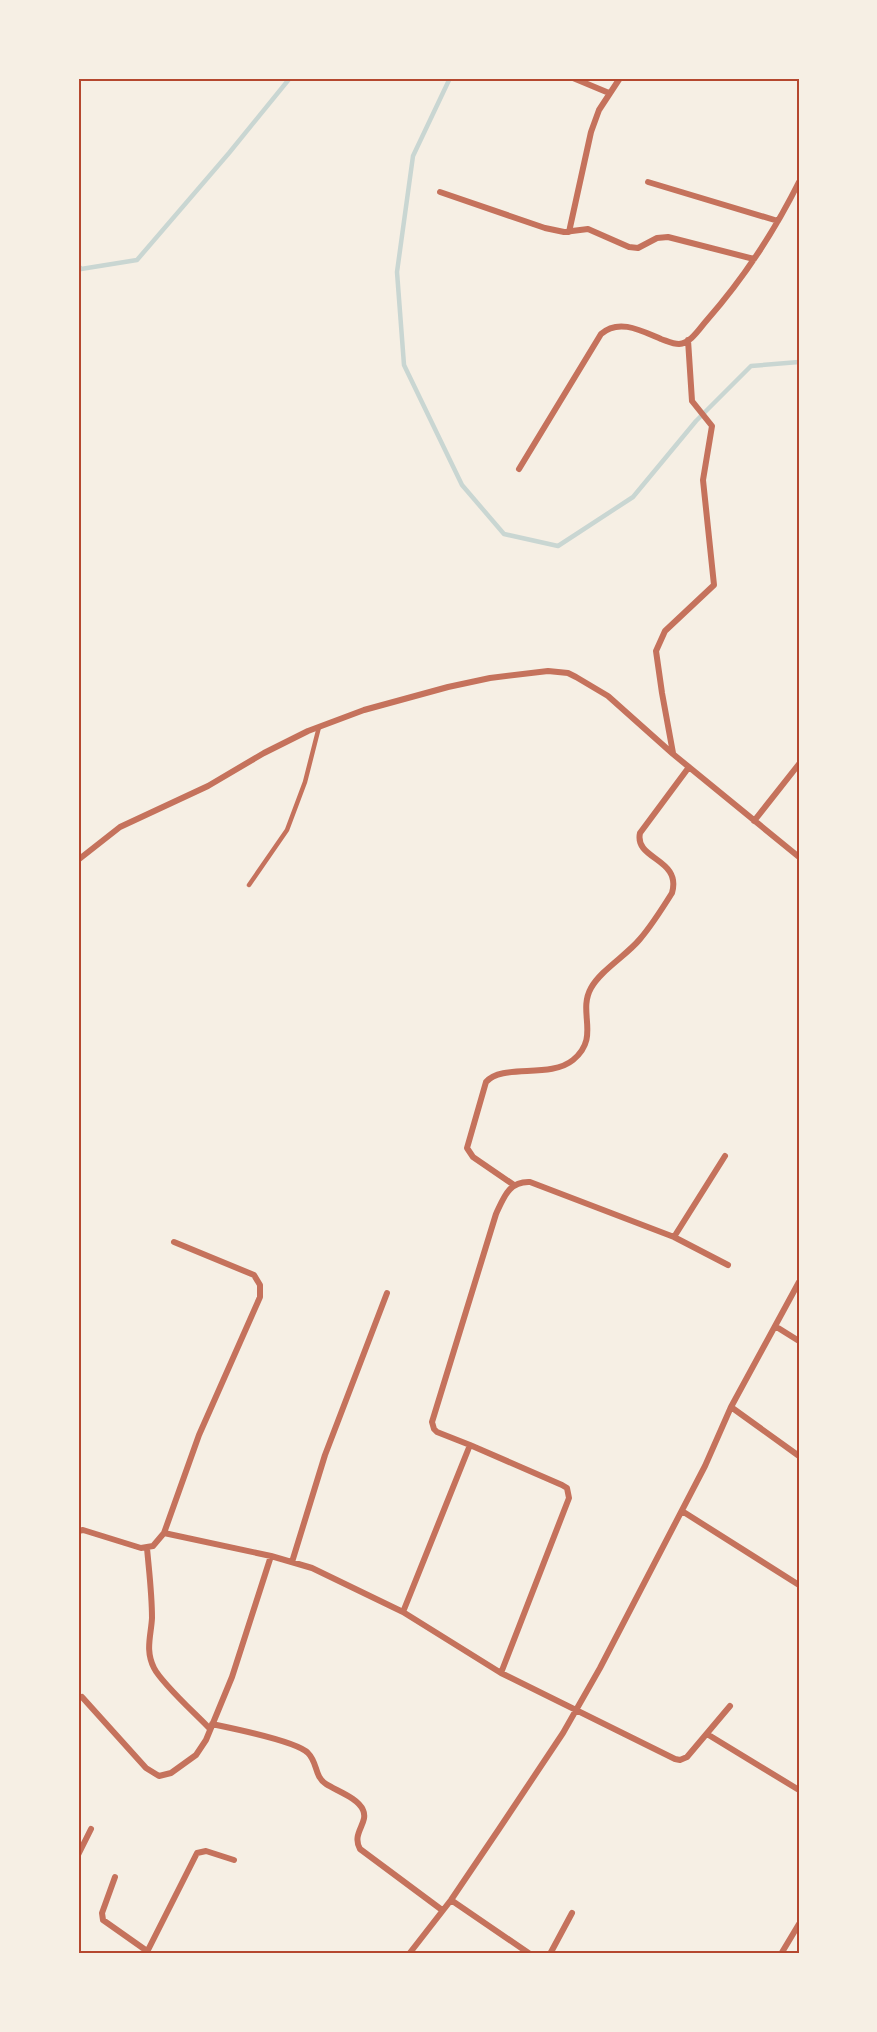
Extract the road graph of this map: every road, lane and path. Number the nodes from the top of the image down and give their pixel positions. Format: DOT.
graph roads {
  1 [pos="573,78"];
  2 [pos="620,78"];
  3 [pos="609,93"];
  4 [pos="648,182"];
  5 [pos="799,182"];
  6 [pos="440,192"];
  7 [pos="778,221"];
  8 [pos="569,232"];
  9 [pos="754,259"];
  10 [pos="688,340"];
  11 [pos="519,469"];
  12 [pos="319,726"];
  13 [pos="673,754"];
  14 [pos="799,764"];
  15 [pos="689,767"];
  16 [pos="754,821"];
  17 [pos="799,857"];
  18 [pos="78,860"];
  19 [pos="249,885"];
  20 [pos="725,1156"];
  21 [pos="514,1185"];
  22 [pos="675,1237"];
  23 [pos="174,1242"];
  24 [pos="728,1266"];
  25 [pos="799,1282"];
  26 [pos="387,1293"];
  27 [pos="775,1326"];
  28 [pos="799,1341"];
  29 [pos="731,1407"];
  30 [pos="471,1445"];
  31 [pos="799,1456"];
  32 [pos="682,1511"];
  33 [pos="78,1531"];
  34 [pos="164,1533"];
  35 [pos="147,1548"];
  36 [pos="271,1556"];
  37 [pos="292,1562"];
  38 [pos="799,1585"];
  39 [pos="403,1612"];
  40 [pos="501,1673"];
  41 [pos="82,1697"];
  42 [pos="730,1706"];
  43 [pos="576,1710"];
  44 [pos="211,1727"];
  45 [pos="707,1734"];
  46 [pos="799,1790"];
  47 [pos="91,1829"];
  48 [pos="78,1855"];
  49 [pos="234,1860"];
  50 [pos="115,1877"];
  51 [pos="451,1900"];
  52 [pos="442,1910"];
  53 [pos="572,1913"];
  54 [pos="799,1924"];
  55 [pos="520,1947"];
  56 [pos="146,1953"];
  57 [pos="409,1954"];
  58 [pos="515,1954"];
  59 [pos="530,1954"];
  60 [pos="550,1954"];
  61 [pos="781,1954"];
  1 -- 3 [label="street"];
  2 -- 3 [label="street"];
  3 -- 8 [label="street"];
  4 -- 7 [label="street"];
  5 -- 7 [label="street"];
  6 -- 8 [label="street"];
  7 -- 9 [label="street"];
  8 -- 9 [label="street"];
  9 -- 10 [label="street"];
  10 -- 11 [label="street"];
  10 -- 13 [label="street"];
  12 -- 13 [label="street"];
  12 -- 18 [label="street"];
  12 -- 19 [label="lane"];
  13 -- 15 [label="street"];
  14 -- 16 [label="street"];
  15 -- 16 [label="street"];
  15 -- 21 [label="street"];
  16 -- 17 [label="street"];
  20 -- 22 [label="street"];
  21 -- 22 [label="street"];
  21 -- 30 [label="street"];
  22 -- 24 [label="street"];
  23 -- 34 [label="street"];
  25 -- 27 [label="street"];
  26 -- 37 [label="street"];
  27 -- 28 [label="street"];
  27 -- 29 [label="street"];
  29 -- 31 [label="street"];
  29 -- 32 [label="street"];
  30 -- 39 [label="street"];
  30 -- 40 [label="street"];
  32 -- 38 [label="street"];
  32 -- 43 [label="street"];
  33 -- 35 [label="street"];
  34 -- 35 [label="street"];
  34 -- 36 [label="street"];
  35 -- 44 [label="street"];
  36 -- 37 [label="street"];
  36 -- 44 [label="street"];
  37 -- 39 [label="street"];
  39 -- 40 [label="street"];
  40 -- 43 [label="street"];
  41 -- 44 [label="street"];
  42 -- 45 [label="street"];
  43 -- 45 [label="street"];
  43 -- 51 [label="street"];
  44 -- 52 [label="street"];
  45 -- 46 [label="street"];
  47 -- 48 [label="street"];
  49 -- 56 [label="street"];
  50 -- 56 [label="street"];
  51 -- 52 [label="street"];
  51 -- 55 [label="street"];
  52 -- 57 [label="street"];
  53 -- 60 [label="street"];
  54 -- 61 [label="street"];
  55 -- 58 [label="street"];
  55 -- 59 [label="street"];
}
